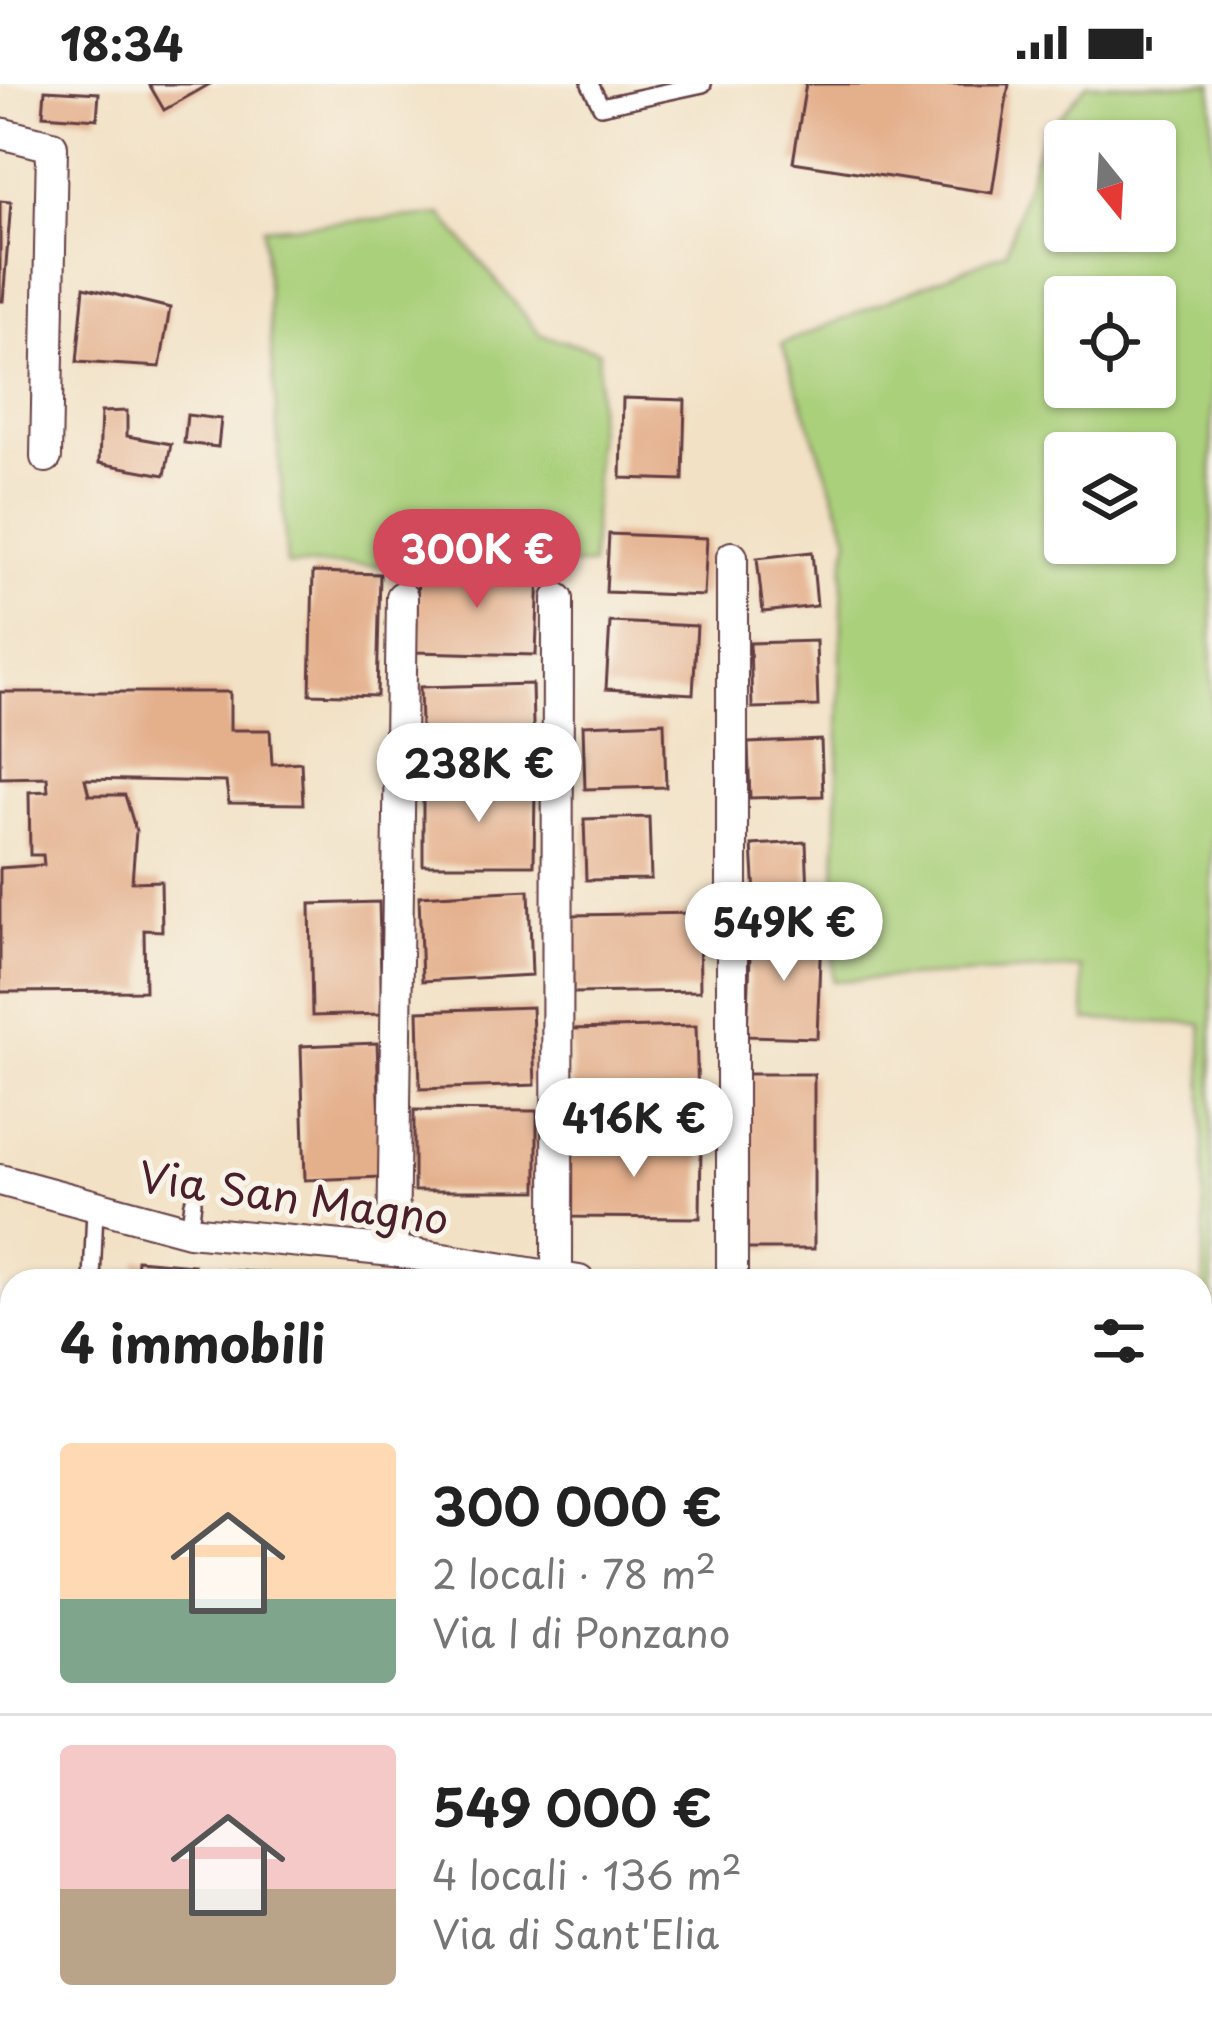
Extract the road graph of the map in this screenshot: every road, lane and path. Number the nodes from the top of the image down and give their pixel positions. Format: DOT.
graph roads {
  1 [pos="590,84"];
  2 [pos="703,84"];
  3 [pos="0,133"];
  4 [pos="46,457"];
  5 [pos="732,556"];
  6 [pos="402,597"];
  7 [pos="558,599"];
  8 [pos="0,1180"];
  9 [pos="95,1209"];
  10 [pos="393,1251"];
  11 [pos="92,1269"];
  12 [pos="506,1269"];
  13 [pos="568,1269"];
  14 [pos="732,1269"];
  1 -- 2 [label="lane"];
  3 -- 4 [label="street"];
  5 -- 14 [label="street"];
  6 -- 10 [label="street"];
  7 -- 13 [label="street"];
  8 -- 9 [label="street, Via San Magno"];
  9 -- 10 [label="street, Via San Magno"];
  9 -- 11 [label="lane"];
  10 -- 12 [label="street, Via San Magno"];
}
